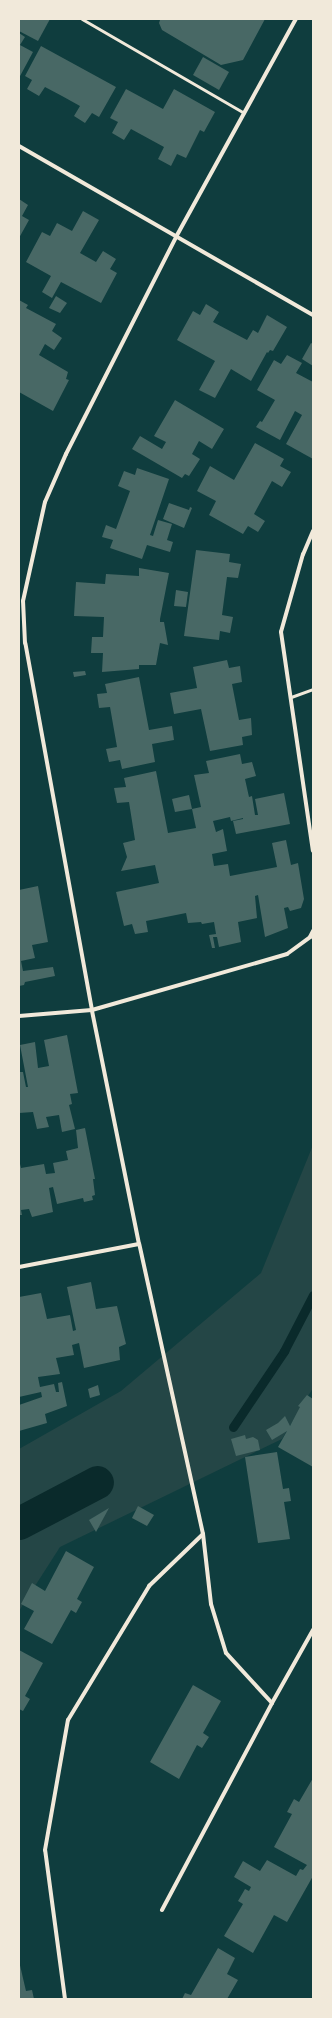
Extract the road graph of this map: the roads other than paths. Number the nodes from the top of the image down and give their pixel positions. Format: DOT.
graph roads {
  1 [pos="82,19"];
  2 [pos="296,19"];
  3 [pos="244,113"];
  4 [pos="19,146"];
  5 [pos="176,237"];
  6 [pos="313,315"];
  7 [pos="313,531"];
  8 [pos="313,689"];
  9 [pos="291,697"];
  10 [pos="313,850"];
  11 [pos="313,931"];
  12 [pos="92,1010"];
  13 [pos="19,1016"];
  14 [pos="139,1244"];
  15 [pos="19,1267"];
  16 [pos="203,1534"];
  17 [pos="313,1630"];
  18 [pos="272,1703"];
  19 [pos="162,1910"];
  20 [pos="65,1999"];
  1 -- 3 [label="lane"];
  2 -- 3 [label="street"];
  3 -- 5 [label="street"];
  4 -- 5 [label="street"];
  5 -- 6 [label="street"];
  5 -- 12 [label="street"];
  7 -- 9 [label="street"];
  8 -- 9 [label="lane"];
  9 -- 10 [label="street"];
  11 -- 12 [label="street"];
  12 -- 13 [label="street"];
  12 -- 14 [label="street"];
  14 -- 15 [label="street"];
  14 -- 16 [label="street"];
  16 -- 18 [label="street"];
  16 -- 20 [label="street"];
  17 -- 18 [label="street"];
  18 -- 19 [label="street"];
}
